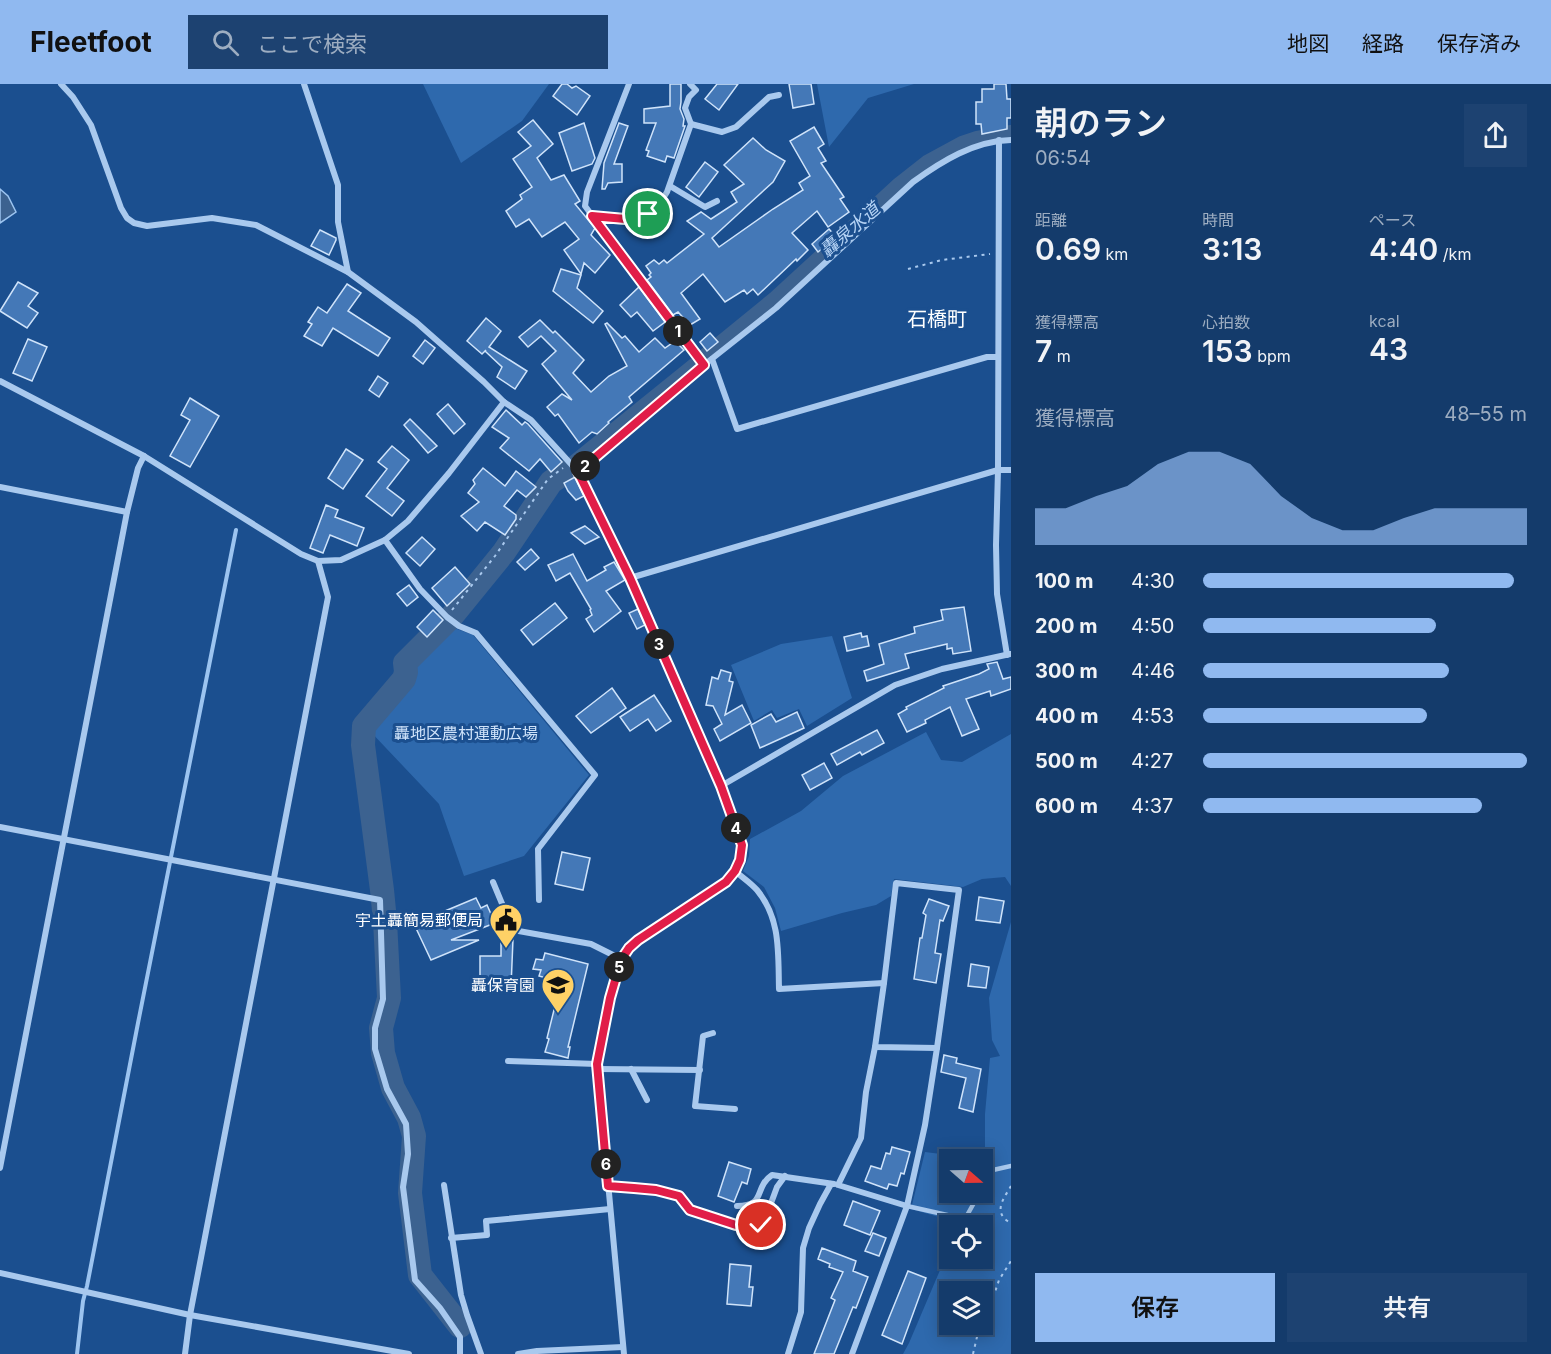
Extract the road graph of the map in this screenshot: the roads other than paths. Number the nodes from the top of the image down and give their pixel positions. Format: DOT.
graph roads {
  1 [pos="62,84"];
  2 [pos="304,84"];
  3 [pos="628,84"];
  4 [pos="690,84"];
  5 [pos="779,95"];
  6 [pos="691,124"];
  7 [pos="999,140"];
  8 [pos="1011,140"];
  9 [pos="670,186"];
  10 [pos="717,201"];
  11 [pos="592,216"];
  12 [pos="348,272"];
  13 [pos="997,357"];
  14 [pos="712,359"];
  15 [pos="704,365"];
  16 [pos="0,381"];
  17 [pos="504,402"];
  18 [pos="144,456"];
  19 [pos="998,470"];
  20 [pos="1011,470"];
  21 [pos="578,472"];
  22 [pos="0,487"];
  23 [pos="128,512"];
  24 [pos="385,540"];
  25 [pos="318,561"];
  26 [pos="630,578"];
  27 [pos="1009,655"];
  28 [pos="721,786"];
  29 [pos="0,827"];
  30 [pos="65,840"];
  31 [pos="735,871"];
  32 [pos="273,879"];
  33 [pos="493,882"];
  34 [pos="539,900"];
  35 [pos="621,960"];
  36 [pos="884,983"];
  37 [pos="713,1033"];
  38 [pos="875,1047"];
  39 [pos="937,1048"];
  40 [pos="508,1061"];
  41 [pos="597,1067"];
  42 [pos="631,1070"];
  43 [pos="700,1070"];
  44 [pos="647,1100"];
  45 [pos="735,1108"];
  46 [pos="1011,1166"];
  47 [pos="0,1168"];
  48 [pos="993,1170"];
  49 [pos="785,1176"];
  50 [pos="835,1184"];
  51 [pos="444,1185"];
  52 [pos="974,1203"];
  53 [pos="737,1206"];
  54 [pos="908,1206"];
  55 [pos="610,1209"];
  56 [pos="749,1233"];
  57 [pos="451,1238"];
  58 [pos="0,1273"];
  59 [pos="190,1315"];
  60 [pos="623,1351"];
  61 [pos="399,1353"];
  62 [pos="185,1354"];
  63 [pos="409,1354"];
  64 [pos="460,1354"];
  65 [pos="481,1354"];
  66 [pos="518,1354"];
  67 [pos="788,1354"];
  68 [pos="852,1354"];
  1 -- 12 [label="street"];
  2 -- 12 [label="street"];
  3 -- 11 [label="street"];
  4 -- 6 [label="street"];
  5 -- 6 [label="street"];
  6 -- 9 [label="street"];
  7 -- 8 [label="street"];
  7 -- 13 [label="street"];
  7 -- 14 [label="street"];
  9 -- 10 [label="street"];
  9 -- 11 [label="street"];
  11 -- 15 [label="street"];
  12 -- 17 [label="street"];
  13 -- 14 [label="street"];
  13 -- 19 [label="street"];
  14 -- 15 [label="street"];
  15 -- 21 [label="street"];
  16 -- 18 [label="street"];
  17 -- 21 [label="street"];
  17 -- 24 [label="street"];
  18 -- 23 [label="street"];
  18 -- 25 [label="street"];
  19 -- 20 [label="street"];
  19 -- 26 [label="street"];
  19 -- 27 [label="street"];
  21 -- 26 [label="street"];
  22 -- 23 [label="street"];
  23 -- 30 [label="street"];
  24 -- 25 [label="street"];
  24 -- 34 [label="street"];
  25 -- 32 [label="street"];
  26 -- 28 [label="street"];
  27 -- 28 [label="street"];
  28 -- 31 [label="street"];
  29 -- 30 [label="street"];
  30 -- 32 [label="street"];
  30 -- 47 [label="street"];
  31 -- 35 [label="street"];
  31 -- 36 [label="street"];
  32 -- 59 [label="street"];
  32 -- 64 [label="street"];
  33 -- 35 [label="street"];
  35 -- 41 [label="street"];
  36 -- 38 [label="street"];
  36 -- 39 [label="street"];
  37 -- 43 [label="street"];
  38 -- 39 [label="street"];
  38 -- 50 [label="street"];
  39 -- 54 [label="street"];
  40 -- 41 [label="street"];
  41 -- 42 [label="street"];
  41 -- 55 [label="street"];
  42 -- 43 [label="street"];
  42 -- 44 [label="street"];
  43 -- 45 [label="street"];
  46 -- 48 [label="lane"];
  49 -- 50 [label="street"];
  49 -- 53 [label="street"];
  49 -- 56 [label="street"];
  50 -- 54 [label="street"];
  50 -- 67 [label="street"];
  51 -- 57 [label="street"];
  52 -- 54 [label="lane"];
  54 -- 68 [label="street"];
  55 -- 57 [label="street"];
  55 -- 60 [label="street"];
  57 -- 65 [label="street"];
  58 -- 59 [label="street"];
  59 -- 61 [label="street"];
  59 -- 62 [label="street"];
  60 -- 66 [label="street"];
  61 -- 63 [label="street"];
}
